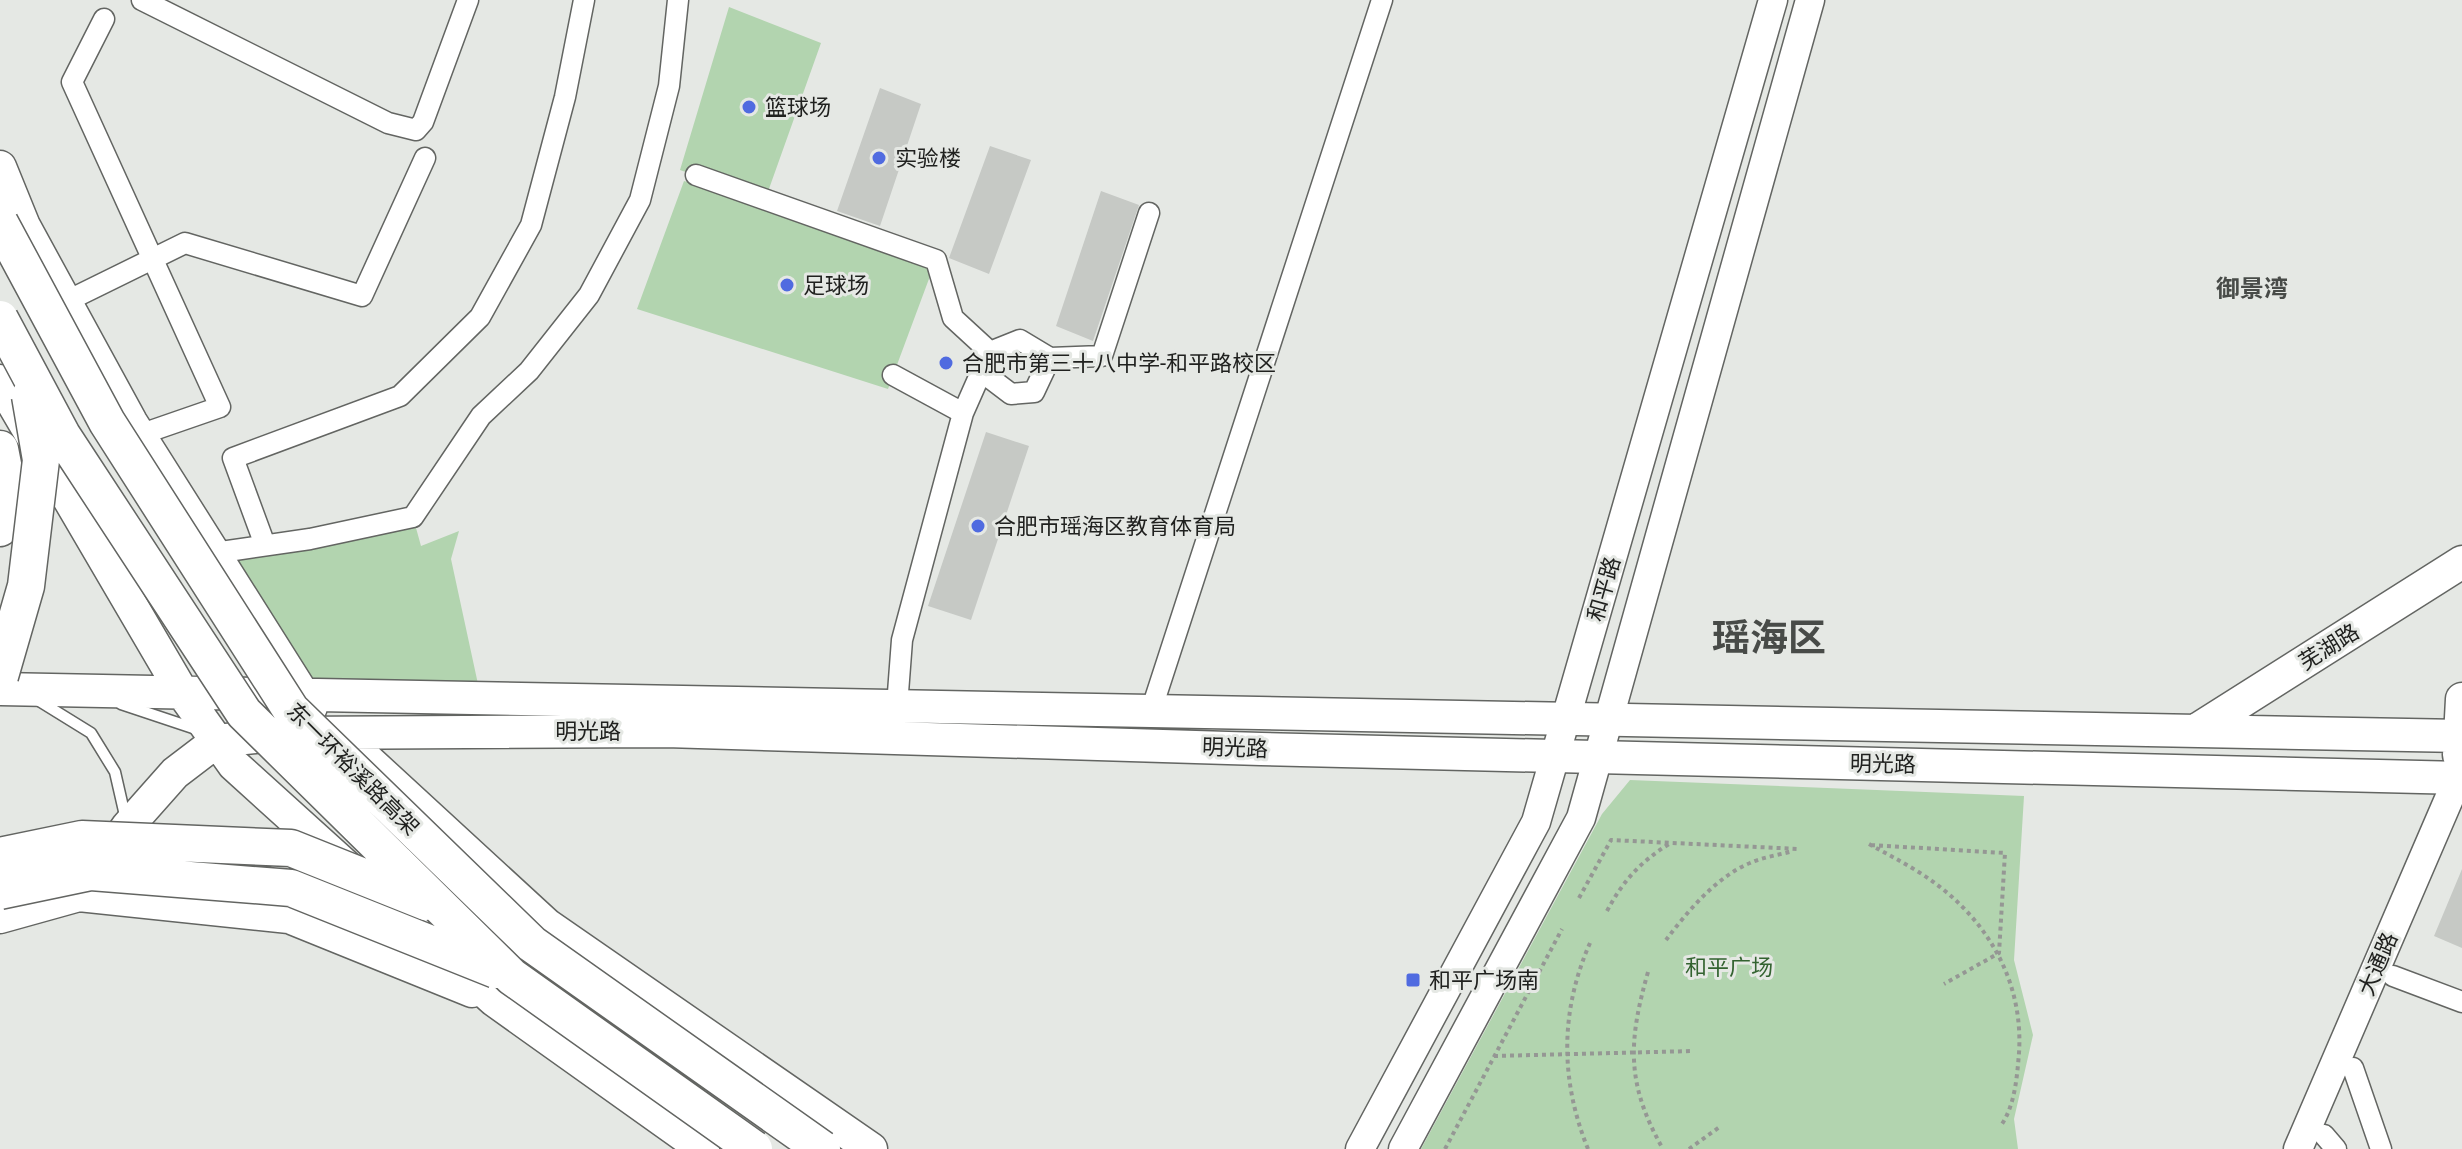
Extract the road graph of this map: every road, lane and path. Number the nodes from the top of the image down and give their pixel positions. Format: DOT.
graph roads {
  1 [pos="142,0"];
  2 [pos="468,0"];
  3 [pos="584,0"];
  4 [pos="678,0"];
  5 [pos="1382,0"];
  6 [pos="1773,0"];
  7 [pos="1810,0"];
  8 [pos="104,19"];
  9 [pos="425,158"];
  10 [pos="0,167"];
  11 [pos="696,175"];
  12 [pos="1149,213"];
  13 [pos="1,224"];
  14 [pos="153,259"];
  15 [pos="65,302"];
  16 [pos="0,319"];
  17 [pos="1050,358"];
  18 [pos="986,362"];
  19 [pos="893,375"];
  20 [pos="2,397"];
  21 [pos="963,413"];
  22 [pos="139,435"];
  23 [pos="0,449"];
  24 [pos="0,528"];
  25 [pos="265,545"];
  26 [pos="214,553"];
  27 [pos="2462,562"];
  28 [pos="6,685"];
  29 [pos="79,690"];
  30 [pos="182,692"];
  31 [pos="303,695"];
  32 [pos="2462,699"];
  33 [pos="897,706"];
  34 [pos="1151,711"];
  35 [pos="1566,719"];
  36 [pos="1608,720"];
  37 [pos="2195,731"];
  38 [pos="338,732"];
  39 [pos="2461,736"];
  40 [pos="220,738"];
  41 [pos="1556,755"];
  42 [pos="1598,756"];
  43 [pos="321,770"];
  44 [pos="2460,778"];
  45 [pos="351,780"];
  46 [pos="411,800"];
  47 [pos="2462,817"];
  48 [pos="128,826"];
  49 [pos="1671,843"];
  50 [pos="0,856"];
  51 [pos="0,891"];
  52 [pos="79,895"];
  53 [pos="1579,898"];
  54 [pos="1607,911"];
  55 [pos="0,917"];
  56 [pos="1562,929"];
  57 [pos="1666,940"];
  58 [pos="1590,943"];
  59 [pos="532,944"];
  60 [pos="1999,953"];
  61 [pos="1648,972"];
  62 [pos="2393,976"];
  63 [pos="1944,984"];
  64 [pos="503,988"];
  65 [pos="2462,1002"];
  66 [pos="1693,1051"];
  67 [pos="1634,1053"];
  68 [pos="1567,1054"];
  69 [pos="1494,1056"];
  70 [pos="2353,1068"];
  71 [pos="2002,1124"];
  72 [pos="1721,1126"];
  73 [pos="2326,1144"];
  74 [pos="703,1149"];
  75 [pos="754,1149"];
  76 [pos="822,1149"];
  77 [pos="871,1149"];
  78 [pos="1360,1149"];
  79 [pos="1403,1149"];
  80 [pos="1445,1149"];
  81 [pos="1588,1149"];
  82 [pos="1663,1149"];
  83 [pos="1689,1149"];
  84 [pos="2298,1149"];
  85 [pos="2381,1149"];
  1 -- 2 [label="street"];
  3 -- 25 [label="street"];
  4 -- 25 [label="street"];
  5 -- 34 [label="street"];
  6 -- 35 [label="main road, 和平路"];
  7 -- 36 [label="main road, 和平路"];
  8 -- 14 [label="street"];
  9 -- 14 [label="street"];
  10 -- 15 [label="main road"];
  11 -- 18 [label="street"];
  12 -- 17 [label="street"];
  13 -- 28 [label="highway, bridge"];
  13 -- 59 [label="highway, 东一环裕溪路高架, bridge"];
  14 -- 15 [label="street"];
  14 -- 22 [label="street"];
  15 -- 22 [label="main road"];
  16 -- 64 [label="highway, 东一环裕溪路高架, bridge"];
  17 -- 18 [label="street"];
  17 -- 18 [label="street"];
  18 -- 21 [label="street"];
  19 -- 21 [label="street"];
  20 -- 30 [label="main road"];
  21 -- 33 [label="street"];
  22 -- 26 [label="main road"];
  23 -- 24 [label="highway"];
  25 -- 26 [label="street"];
  26 -- 31 [label="main road"];
  27 -- 37 [label="main road, 芜湖路"];
  28 -- 29 [label="main road, 明光路"];
  28 -- 48 [label="lane"];
  29 -- 30 [label="main road, 明光路"];
  29 -- 40 [label="lane"];
  30 -- 31 [label="main road, 明光路"];
  30 -- 40 [label="main road"];
  31 -- 33 [label="main road, 明光路"];
  31 -- 38 [label="main road"];
  32 -- 39 [label="main road"];
  33 -- 34 [label="main road, 明光路"];
  34 -- 35 [label="main road, 明光路"];
  35 -- 36 [label="main road, 明光路"];
  35 -- 41 [label="main road, 和平路"];
  36 -- 37 [label="main road, 明光路"];
  36 -- 42 [label="main road, 和平路"];
  37 -- 39 [label="main road, 明光路"];
  38 -- 40 [label="main road, 明光路"];
  38 -- 41 [label="main road, 明光路"];
  38 -- 46 [label="main road"];
  39 -- 44 [label="main road"];
  40 -- 43 [label="lane"];
  40 -- 48 [label="main road"];
  40 -- 64 [label="main road"];
  41 -- 42 [label="main road, 明光路"];
  41 -- 78 [label="main road, 和平路"];
  42 -- 44 [label="main road, 明光路"];
  42 -- 79 [label="main road, 和平路"];
  44 -- 84 [label="main road, 大通路"];
  45 -- 46 [label="lane"];
  46 -- 77 [label="main road"];
  47 -- 62 [label="main road, 大通路"];
  48 -- 52 [label="main road"];
  49 -- 53 [label="path"];
  49 -- 54 [label="path"];
  49 -- 57 [label="path"];
  50 -- 59 [label="highway, bridge"];
  51 -- 64 [label="highway, bridge"];
  52 -- 55 [label="main road"];
  52 -- 64 [label="main road"];
  56 -- 69 [label="path"];
  58 -- 68 [label="path"];
  59 -- 76 [label="highway, 东一环裕溪路高架, bridge"];
  60 -- 60 [label="path"];
  60 -- 63 [label="path"];
  60 -- 71 [label="path"];
  61 -- 67 [label="path"];
  62 -- 65 [label="street"];
  62 -- 70 [label="main road, 大通路"];
  64 -- 74 [label="main road"];
  64 -- 75 [label="highway, 东一环裕溪路高架, bridge"];
  66 -- 67 [label="path"];
  67 -- 68 [label="path"];
  67 -- 82 [label="path"];
  68 -- 69 [label="path"];
  68 -- 81 [label="path"];
  69 -- 80 [label="path"];
  70 -- 73 [label="main road, 大通路"];
  70 -- 85 [label="street"];
  72 -- 83 [label="path"];
}
